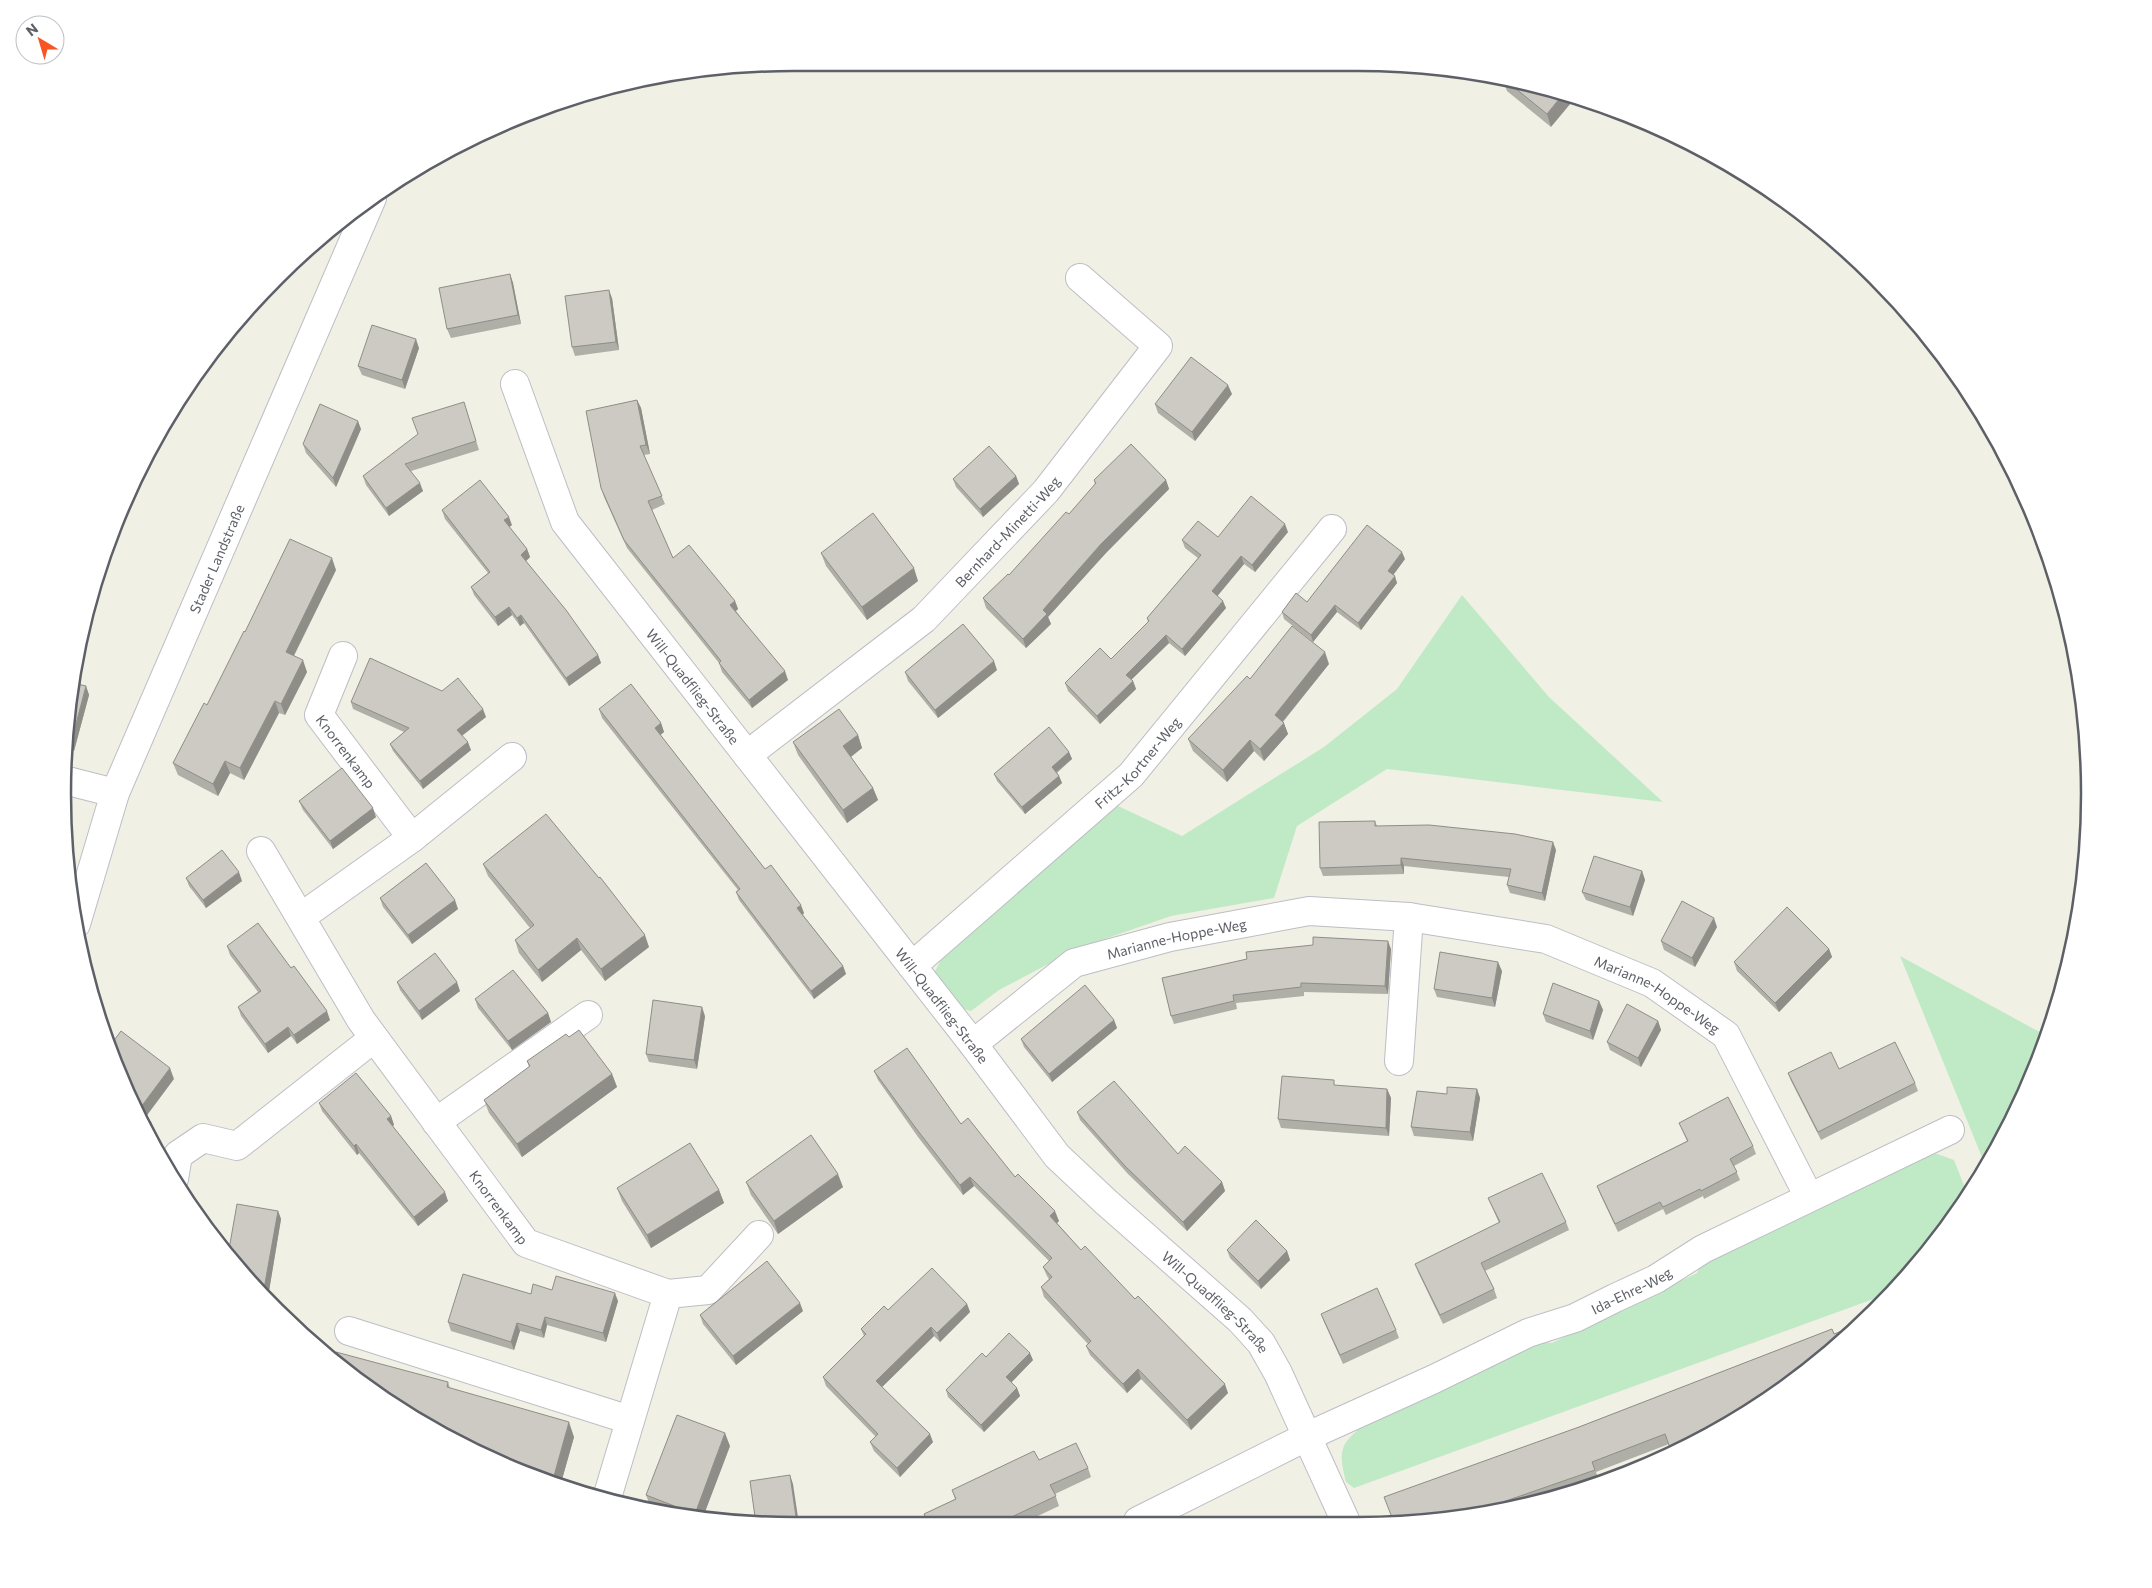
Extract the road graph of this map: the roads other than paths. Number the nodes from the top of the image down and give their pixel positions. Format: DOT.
graph roads {
  1 [pos="366,212"];
  2 [pos="1080,278"];
  3 [pos="515,384"];
  4 [pos="1332,529"];
  5 [pos="343,656"];
  6 [pos="747,755"];
  7 [pos="512,757"];
  8 [pos="72,782"];
  9 [pos="114,793"];
  10 [pos="412,838"];
  11 [pos="261,851"];
  12 [pos="80,909"];
  13 [pos="300,917"];
  14 [pos="1409,917"];
  15 [pos="912,966"];
  16 [pos="588,1015"];
  17 [pos="374,1038"];
  18 [pos="973,1044"];
  19 [pos="1399,1061"];
  20 [pos="436,1122"];
  21 [pos="1950,1130"];
  22 [pos="176,1168"];
  23 [pos="1809,1197"];
  24 [pos="758,1235"];
  25 [pos="668,1294"];
  26 [pos="349,1331"];
  27 [pos="630,1420"];
  28 [pos="1306,1437"];
  29 [pos="609,1492"];
  30 [pos="1146,1517"];
  31 [pos="1344,1517"];
  1 -- 9 [label="street, Stader Landstraße"];
  2 -- 6 [label="street, Bernhard-Minetti-Weg"];
  3 -- 6 [label="street, Will-Quadflieg-Straße"];
  4 -- 15 [label="street, Fritz-Kortner-Weg"];
  5 -- 10 [label="street, Knorrenkamp"];
  6 -- 15 [label="street, Will-Quadflieg-Straße"];
  7 -- 10 [label="street"];
  8 -- 9 [label="street"];
  9 -- 12 [label="street, Stader Landstraße"];
  10 -- 13 [label="street"];
  11 -- 13 [label="street, Knorrenkamp"];
  13 -- 17 [label="street, Knorrenkamp"];
  14 -- 18 [label="street, Marianne-Hoppe-Weg"];
  14 -- 19 [label="street"];
  14 -- 23 [label="street, Marianne-Hoppe-Weg"];
  15 -- 18 [label="street, Will-Quadflieg-Straße"];
  16 -- 20 [label="street"];
  17 -- 20 [label="street, Knorrenkamp"];
  17 -- 22 [label="street"];
  18 -- 28 [label="street, Will-Quadflieg-Straße"];
  20 -- 25 [label="street, Knorrenkamp"];
  21 -- 23 [label="street, Ida-Ehre-Weg"];
  23 -- 28 [label="street, Ida-Ehre-Weg"];
  24 -- 25 [label="street, Knorrenkamp"];
  25 -- 27 [label="street"];
  26 -- 27 [label="street"];
  27 -- 29 [label="street"];
  28 -- 30 [label="street"];
  28 -- 31 [label="street, Will-Quadflieg-Straße"];
}
